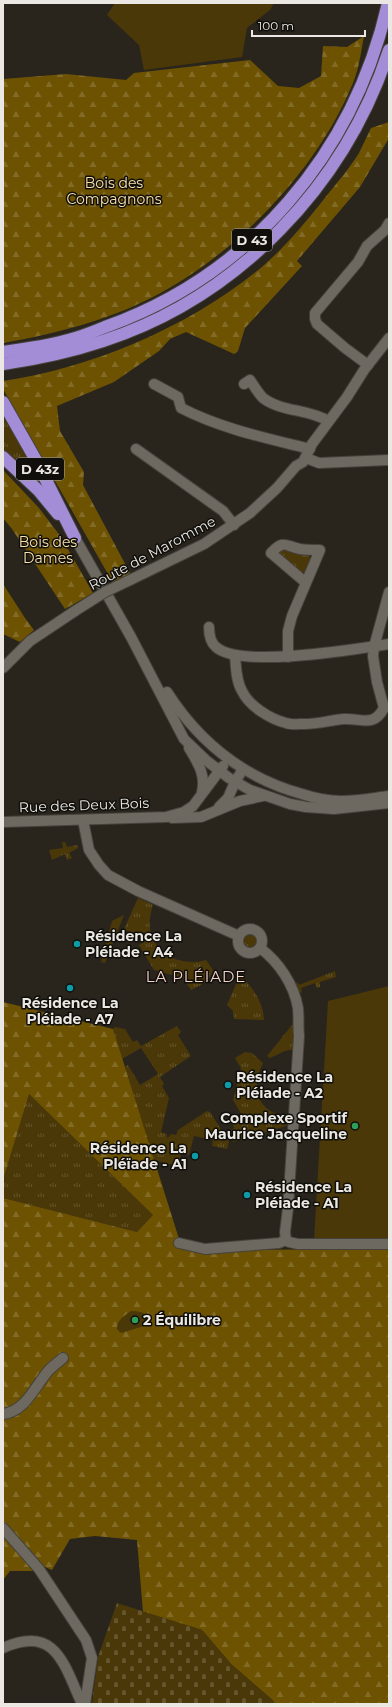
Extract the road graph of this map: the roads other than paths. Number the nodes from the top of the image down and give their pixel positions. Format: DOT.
graph roads {
  1 [pos="388,3"];
  2 [pos="389,50"];
  3 [pos="389,224"];
  4 [pos="389,338"];
  5 [pos="3,352"];
  6 [pos="3,364"];
  7 [pos="368,365"];
  8 [pos="154,384"];
  9 [pos="244,384"];
  10 [pos="3,402"];
  11 [pos="328,421"];
  12 [pos="136,449"];
  13 [pos="308,453"];
  14 [pos="3,457"];
  15 [pos="389,460"];
  16 [pos="234,525"];
  17 [pos="75,538"];
  18 [pos="305,582"];
  19 [pos="389,592"];
  20 [pos="209,628"];
  21 [pos="131,637"];
  22 [pos="389,644"];
  23 [pos="374,646"];
  24 [pos="235,655"];
  25 [pos="288,657"];
  26 [pos="3,668"];
  27 [pos="184,739"];
  28 [pos="228,760"];
  29 [pos="243,769"];
  30 [pos="219,771"];
  31 [pos="235,782"];
  32 [pos="201,796"];
  33 [pos="264,796"];
  34 [pos="389,796"];
  35 [pos="389,803"];
  36 [pos="216,811"];
  37 [pos="166,817"];
  38 [pos="82,820"];
  39 [pos="3,822"];
  40 [pos="239,936"];
  41 [pos="260,948"];
  42 [pos="286,1240"];
  43 [pos="178,1243"];
  44 [pos="389,1244"];
  45 [pos="63,1358"];
  46 [pos="3,1414"];
  47 [pos="3,1528"];
  48 [pos="3,1648"];
  49 [pos="82,1704"];
  50 [pos="85,1704"];
  1 -- 5 [label="highway, D 43"];
  2 -- 6 [label="highway, D 43"];
  3 -- 7 [label="street"];
  4 -- 7 [label="street, Route de Maromme"];
  7 -- 11 [label="street, Route de Maromme"];
  8 -- 13 [label="street"];
  9 -- 11 [label="street"];
  10 -- 17 [label="highway, D 43z"];
  11 -- 13 [label="street, Route de Maromme"];
  12 -- 16 [label="street"];
  13 -- 15 [label="street"];
  13 -- 16 [label="street, Route de Maromme"];
  14 -- 17 [label="highway"];
  16 -- 26 [label="street, Route de Maromme, bridge"];
  17 -- 21 [label="street"];
  18 -- 18 [label="street"];
  18 -- 25 [label="street"];
  19 -- 23 [label="street"];
  20 -- 24 [label="street"];
  21 -- 27 [label="street"];
  21 -- 28 [label="street"];
  22 -- 23 [label="street"];
  23 -- 24 [label="street"];
  23 -- 25 [label="street"];
  24 -- 25 [label="street"];
  27 -- 30 [label="street"];
  27 -- 32 [label="street"];
  28 -- 29 [label="street"];
  28 -- 30 [label="street, Rue des Deux Bois"];
  29 -- 31 [label="street"];
  29 -- 34 [label="street"];
  30 -- 31 [label="street"];
  30 -- 32 [label="street, Rue des Deux Bois"];
  31 -- 33 [label="street"];
  31 -- 36 [label="street"];
  32 -- 37 [label="street, Rue des Deux Bois"];
  33 -- 35 [label="street"];
  33 -- 36 [label="street, Rue des Deux Bois"];
  36 -- 37 [label="street, Rue des Deux Bois"];
  37 -- 38 [label="street, Rue des Deux Bois"];
  38 -- 39 [label="street, Rue des Deux Bois"];
  38 -- 40 [label="street"];
  40 -- 41 [label="street"];
  40 -- 41 [label="street"];
  41 -- 42 [label="street"];
  42 -- 43 [label="street"];
  42 -- 44 [label="street"];
  45 -- 46 [label="street"];
  47 -- 50 [label="street"];
  48 -- 49 [label="street"];
}
